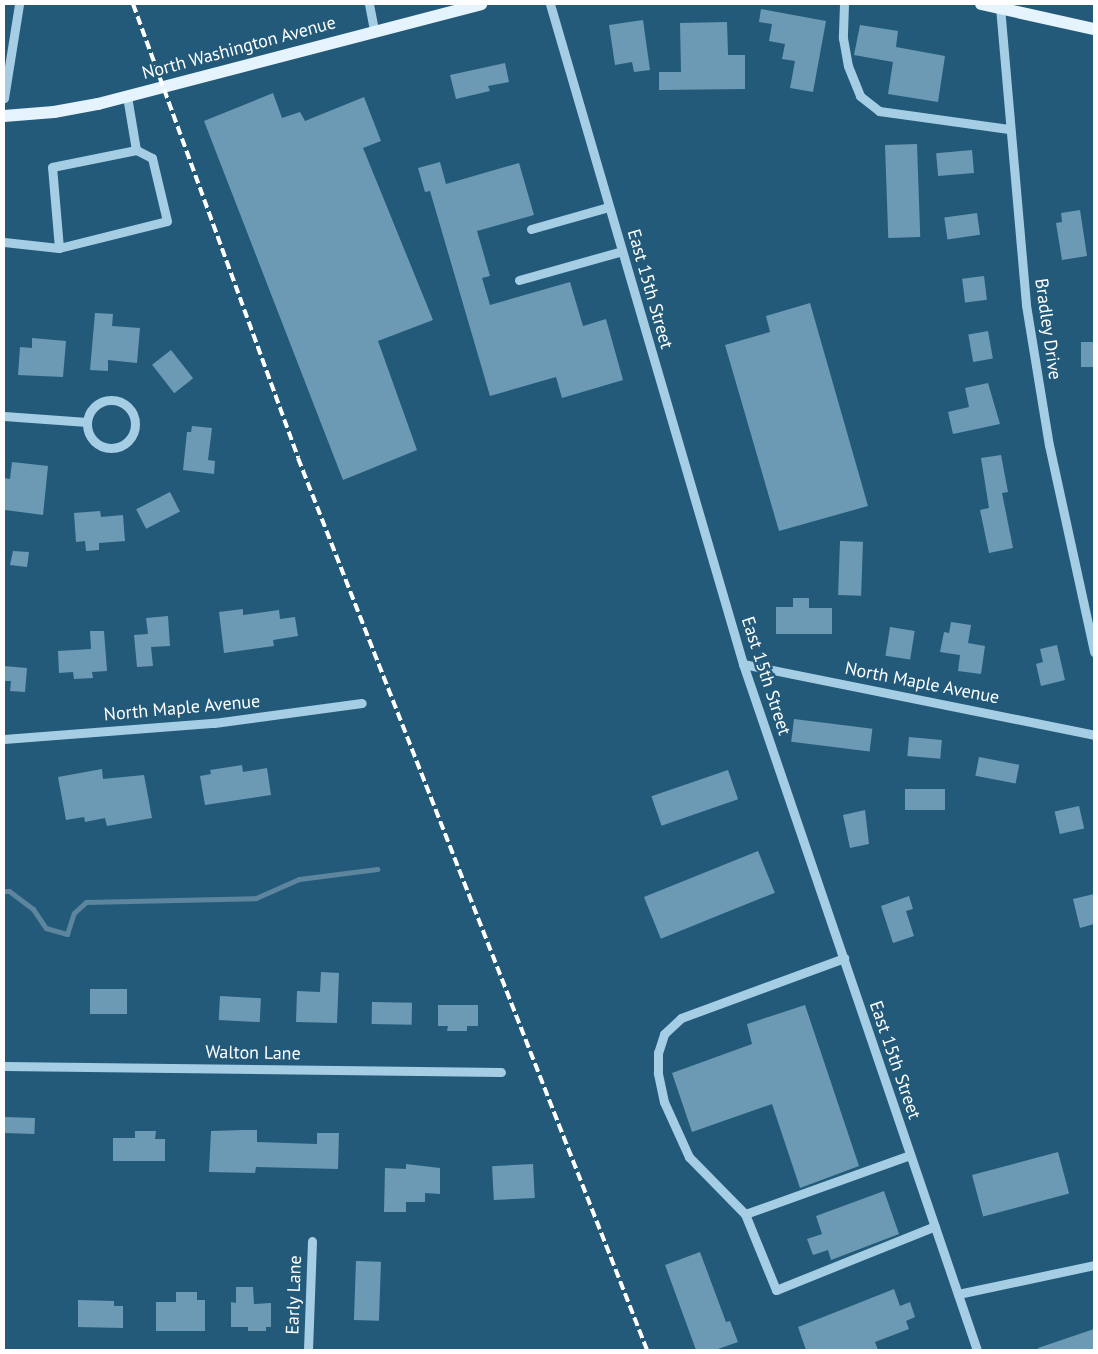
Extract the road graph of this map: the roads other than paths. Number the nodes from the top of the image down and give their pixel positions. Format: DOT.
graph roads {
  1 [pos="19,4"];
  2 [pos="369,4"];
  3 [pos="481,4"];
  4 [pos="550,4"];
  5 [pos="844,4"];
  6 [pos="981,4"];
  7 [pos="1000,7"];
  8 [pos="374,29"];
  9 [pos="1094,29"];
  10 [pos="127,96"];
  11 [pos="4,98"];
  12 [pos="4,116"];
  13 [pos="1009,129"];
  14 [pos="136,150"];
  15 [pos="609,207"];
  16 [pos="532,229"];
  17 [pos="4,242"];
  18 [pos="59,248"];
  19 [pos="622,251"];
  20 [pos="519,280"];
  21 [pos="4,416"];
  22 [pos="87,422"];
  23 [pos="1094,652"];
  24 [pos="743,664"];
  25 [pos="362,703"];
  26 [pos="1094,735"];
  27 [pos="4,739"];
  28 [pos="844,958"];
  29 [pos="4,1066"];
  30 [pos="501,1072"];
  31 [pos="910,1155"];
  32 [pos="745,1214"];
  33 [pos="935,1226"];
  34 [pos="312,1241"];
  35 [pos="1094,1265"];
  36 [pos="958,1294"];
  37 [pos="308,1350"];
  38 [pos="977,1350"];
  1 -- 11 [label="street"];
  2 -- 8 [label="street"];
  3 -- 8 [label="main road, North Washington Avenue"];
  4 -- 15 [label="street, East 15th Street"];
  5 -- 13 [label="street"];
  6 -- 7 [label="main road"];
  7 -- 9 [label="main road"];
  7 -- 13 [label="street, Bradley Drive"];
  8 -- 10 [label="main road, North Washington Avenue"];
  10 -- 12 [label="main road, North Washington Avenue"];
  10 -- 14 [label="street"];
  13 -- 23 [label="street, Bradley Drive"];
  14 -- 18 [label="street"];
  14 -- 18 [label="street"];
  15 -- 16 [label="street"];
  15 -- 19 [label="street, East 15th Street"];
  17 -- 18 [label="street"];
  19 -- 20 [label="street"];
  19 -- 24 [label="street, East 15th Street"];
  21 -- 22 [label="street"];
  22 -- 22 [label="street"];
  24 -- 26 [label="street, North Maple Avenue"];
  24 -- 28 [label="street, East 15th Street"];
  25 -- 27 [label="street, North Maple Avenue"];
  28 -- 31 [label="street, East 15th Street"];
  28 -- 32 [label="street"];
  29 -- 30 [label="street, Walton Lane"];
  31 -- 32 [label="street"];
  31 -- 33 [label="street, East 15th Street"];
  32 -- 33 [label="street"];
  33 -- 36 [label="street, East 15th Street"];
  34 -- 37 [label="street, Early Lane"];
  35 -- 36 [label="street"];
  36 -- 38 [label="street, East 15th Street"];
}
